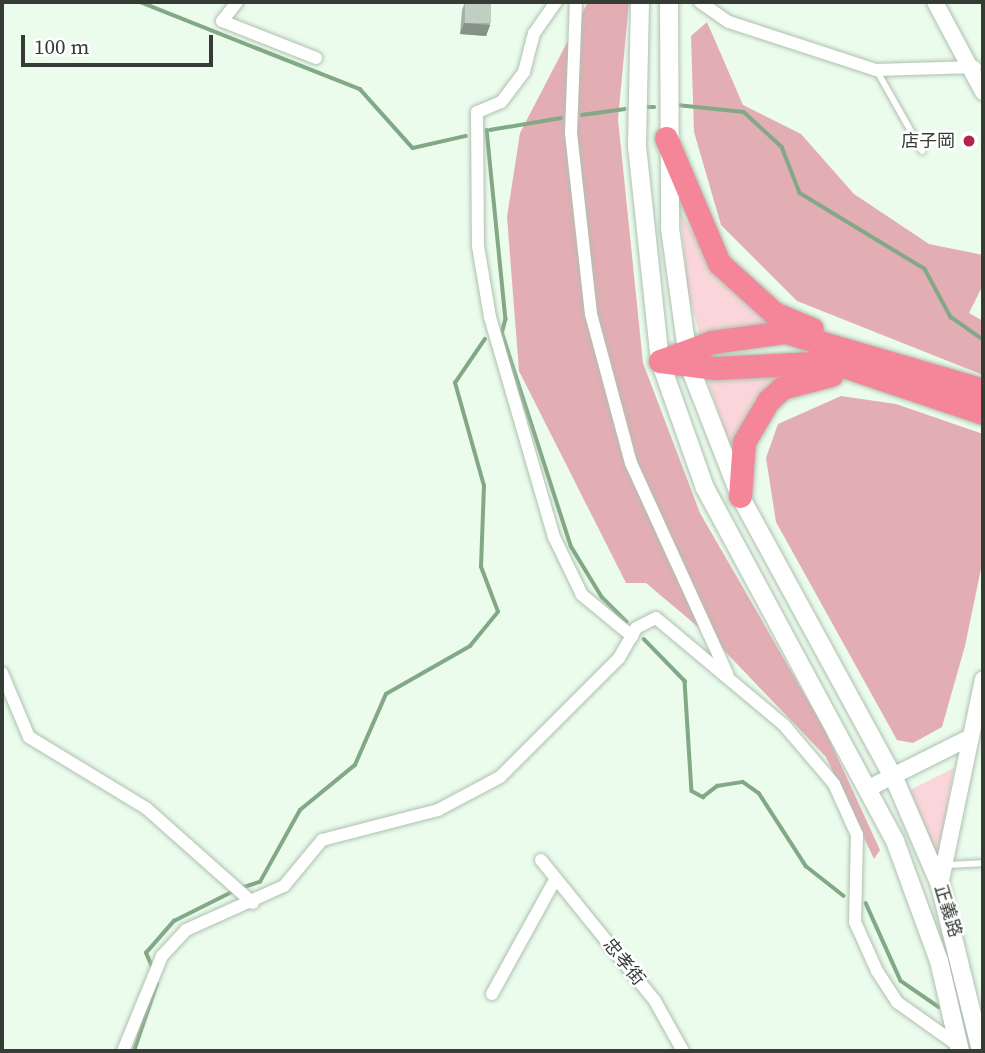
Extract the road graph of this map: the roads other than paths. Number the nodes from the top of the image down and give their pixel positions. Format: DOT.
graph roads {
  1 [pos="237,2"];
  2 [pos="556,2"];
  3 [pos="576,2"];
  4 [pos="640,2"];
  5 [pos="669,2"];
  6 [pos="700,2"];
  7 [pos="935,2"];
  8 [pos="316,58"];
  9 [pos="975,68"];
  10 [pos="876,70"];
  11 [pos="983,92"];
  12 [pos="666,138"];
  13 [pos="922,151"];
  14 [pos="833,341"];
  15 [pos="686,357"];
  16 [pos="660,361"];
  17 [pos="862,371"];
  18 [pos="978,400"];
  19 [pos="740,496"];
  20 [pos="632,636"];
  21 [pos="2,673"];
  22 [pos="983,679"];
  23 [pos="730,680"];
  24 [pos="969,738"];
  25 [pos="894,778"];
  26 [pos="872,787"];
  27 [pos="541,860"];
  28 [pos="983,863"];
  29 [pos="944,865"];
  30 [pos="555,878"];
  31 [pos="940,885"];
  32 [pos="250,900"];
  33 [pos="492,994"];
  34 [pos="960,1049"];
  35 [pos="123,1051"];
  36 [pos="683,1051"];
  37 [pos="981,1051"];
  1 -- 8 [label="street"];
  2 -- 20 [label="street"];
  3 -- 23 [label="street"];
  4 -- 16 [label="main road, 正義路"];
  5 -- 12 [label="main road, 正義路"];
  6 -- 10 [label="street"];
  7 -- 9 [label="street"];
  9 -- 10 [label="street"];
  9 -- 11 [label="street"];
  10 -- 13 [label="lane"];
  12 -- 14 [label="highway"];
  12 -- 15 [label="main road, 正義路"];
  14 -- 15 [label="highway"];
  14 -- 18 [label="highway"];
  15 -- 16 [label="highway"];
  15 -- 17 [label="highway"];
  15 -- 19 [label="main road, 正義路"];
  16 -- 26 [label="main road, 正義路"];
  17 -- 18 [label="highway"];
  17 -- 19 [label="highway"];
  19 -- 25 [label="main road, 正義路"];
  20 -- 23 [label="street"];
  20 -- 32 [label="street"];
  21 -- 32 [label="street"];
  22 -- 24 [label="street"];
  23 -- 34 [label="street"];
  24 -- 25 [label="street"];
  24 -- 29 [label="street"];
  25 -- 26 [label="street"];
  25 -- 31 [label="main road, 正義路"];
  26 -- 34 [label="main road, 正義路"];
  27 -- 30 [label="street, 忠孝街"];
  28 -- 29 [label="lane"];
  29 -- 31 [label="street"];
  30 -- 33 [label="street"];
  30 -- 36 [label="street, 忠孝街"];
  31 -- 37 [label="main road, 正義路"];
  32 -- 35 [label="street"];
}
